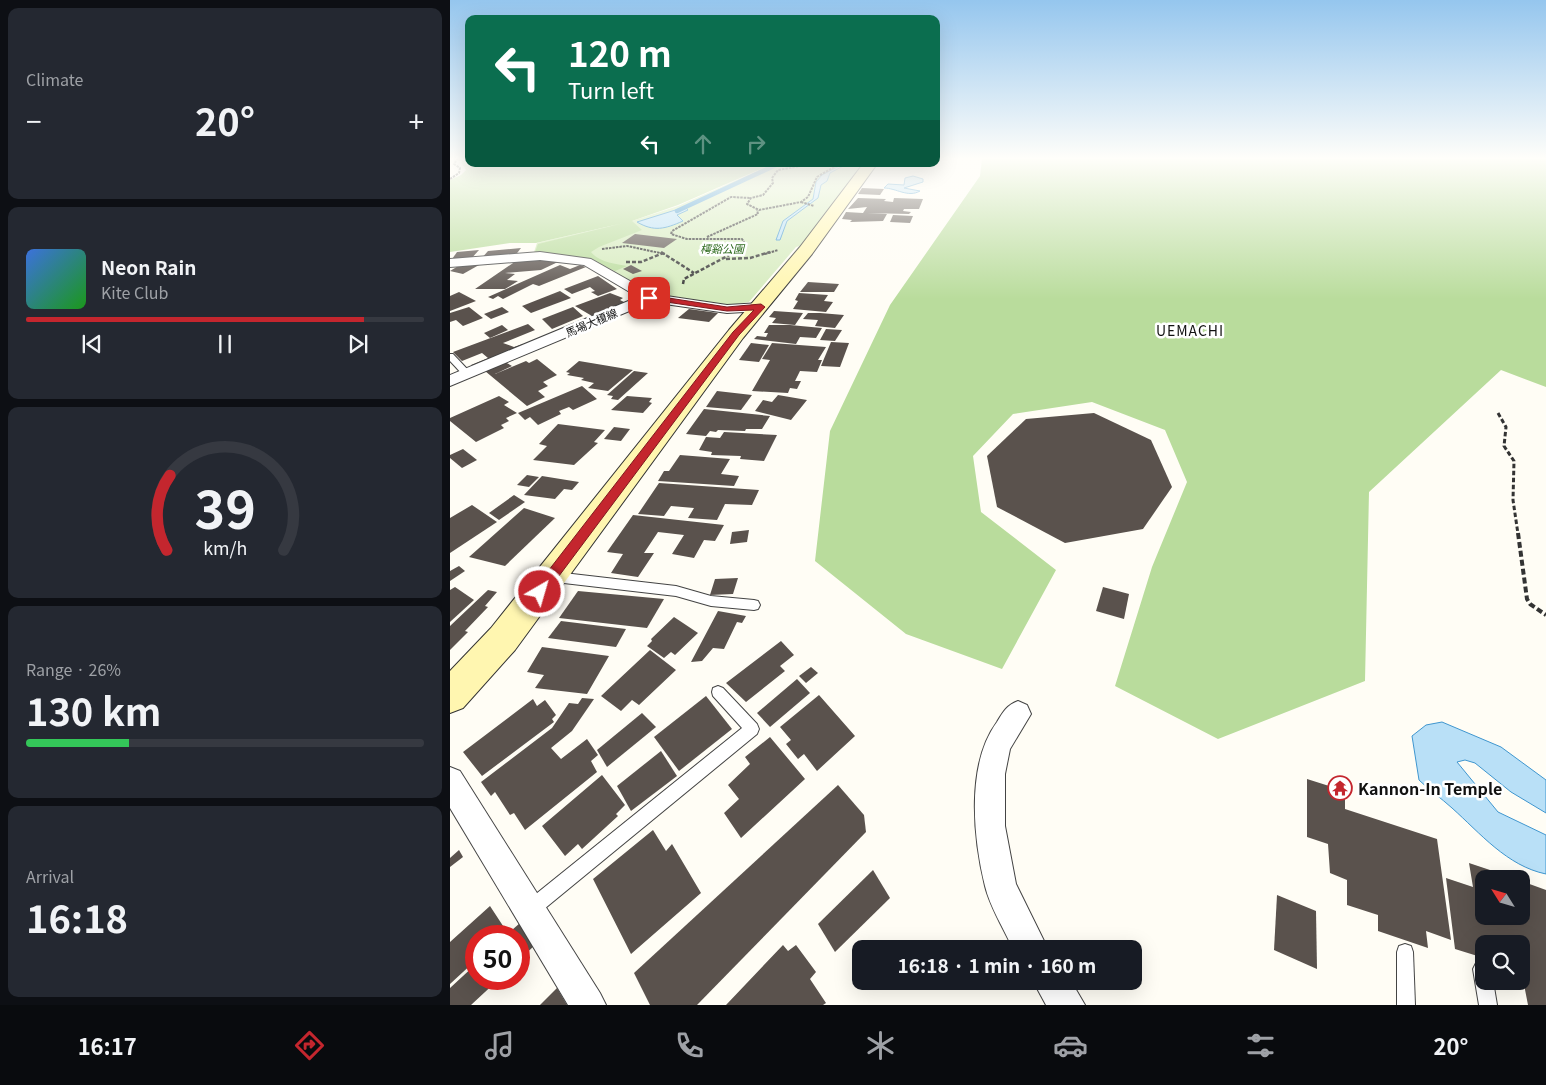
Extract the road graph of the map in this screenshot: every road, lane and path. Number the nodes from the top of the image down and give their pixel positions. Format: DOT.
graph roads {
  1 [pos="714,206"];
  2 [pos="750,206"];
  3 [pos="780,206"];
  4 [pos="840,206"];
  5 [pos="757,210"];
  6 [pos="704,238"];
  7 [pos="782,248"];
  8 [pos="601,253"];
  9 [pos="663,253"];
  10 [pos="725,259"];
  11 [pos="621,261"];
  12 [pos="450,263"];
  13 [pos="694,273"];
  14 [pos="688,287"];
  15 [pos="649,298"];
  16 [pos="761,307"];
  17 [pos="450,356"];
  18 [pos="468,374"];
  19 [pos="450,381"];
  20 [pos="1498,413"];
  21 [pos="552,576"];
  22 [pos="754,605"];
  23 [pos="1546,615"];
  24 [pos="718,692"];
  25 [pos="450,696"];
  26 [pos="1018,714"];
  27 [pos="450,781"];
  28 [pos="530,910"];
  29 [pos="1027,940"];
  30 [pos="1405,952"];
  31 [pos="1056,990"];
  32 [pos="1485,990"];
  33 [pos="588,1005"];
  34 [pos="1067,1005"];
  35 [pos="1406,1005"];
  36 [pos="1488,1005"];
  1 -- 6 [label="path"];
  2 -- 5 [label="path"];
  3 -- 5 [label="path"];
  4 -- 16 [label="main road"];
  5 -- 6 [label="path"];
  6 -- 10 [label="path"];
  7 -- 10 [label="path"];
  8 -- 9 [label="path"];
  9 -- 11 [label="path"];
  9 -- 13 [label="path"];
  10 -- 13 [label="path"];
  12 -- 15 [label="street"];
  13 -- 14 [label="path"];
  15 -- 16 [label="street"];
  15 -- 18 [label="street, 馬場大榎線"];
  16 -- 21 [label="main road"];
  17 -- 18 [label="lane"];
  18 -- 19 [label="street, 馬場大榎線"];
  20 -- 23 [label="path"];
  21 -- 22 [label="lane"];
  21 -- 25 [label="main road"];
  24 -- 28 [label="lane"];
  26 -- 29 [label="street"];
  27 -- 28 [label="street"];
  28 -- 33 [label="street"];
  30 -- 35 [label="lane"];
  31 -- 34 [label="street"];
  32 -- 36 [label="lane"];
}
